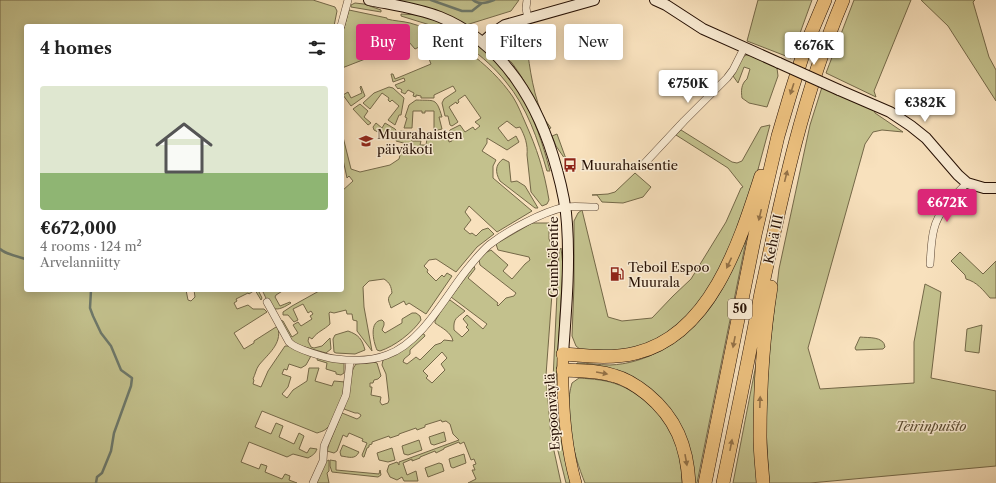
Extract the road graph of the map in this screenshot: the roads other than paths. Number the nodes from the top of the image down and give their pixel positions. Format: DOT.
graph roads {
  1 [pos="348,0"];
  2 [pos="369,0"];
  3 [pos="527,0"];
  4 [pos="594,0"];
  5 [pos="654,0"];
  6 [pos="825,0"];
  7 [pos="843,0"];
  8 [pos="528,19"];
  9 [pos="342,24"];
  10 [pos="483,42"];
  11 [pos="744,48"];
  12 [pos="778,136"];
  13 [pos="642,166"];
  14 [pos="968,183"];
  15 [pos="996,188"];
  16 [pos="566,207"];
  17 [pos="595,207"];
  18 [pos="775,228"];
  19 [pos="930,264"];
  20 [pos="266,302"];
  21 [pos="563,354"];
  22 [pos="350,360"];
  23 [pos="563,370"];
  24 [pos="313,483"];
  25 [pos="578,483"];
  26 [pos="689,483"];
  27 [pos="705,483"];
  28 [pos="723,483"];
  29 [pos="763,483"];
  1 -- 9 [label="street"];
  2 -- 10 [label="street, Gumbölentie"];
  3 -- 8 [label="street"];
  4 -- 8 [label="street"];
  5 -- 11 [label="street"];
  6 -- 12 [label="highway, Kehä III / 50, one-way"];
  18 -- 7 [label="highway, Kehä III / 50, one-way"];
  8 -- 10 [label="street"];
  10 -- 16 [label="street, Gumbölentie"];
  11 -- 13 [label="street"];
  11 -- 14 [label="street, bridge"];
  12 -- 21 [label="highway, one-way"];
  12 -- 27 [label="highway, Kehä III / 50, one-way"];
  14 -- 15 [label="street"];
  14 -- 19 [label="street"];
  16 -- 17 [label="street"];
  16 -- 21 [label="street, Gumbölentie"];
  16 -- 22 [label="street"];
  28 -- 18 [label="highway, Kehä III / 50, one-way"];
  29 -- 18 [label="highway, one-way"];
  20 -- 22 [label="street"];
  21 -- 23 [label="main road, Espoonväylä"];
  22 -- 24 [label="street"];
  23 -- 25 [label="main road, Espoonväylä"];
  23 -- 26 [label="highway, one-way"];
}
